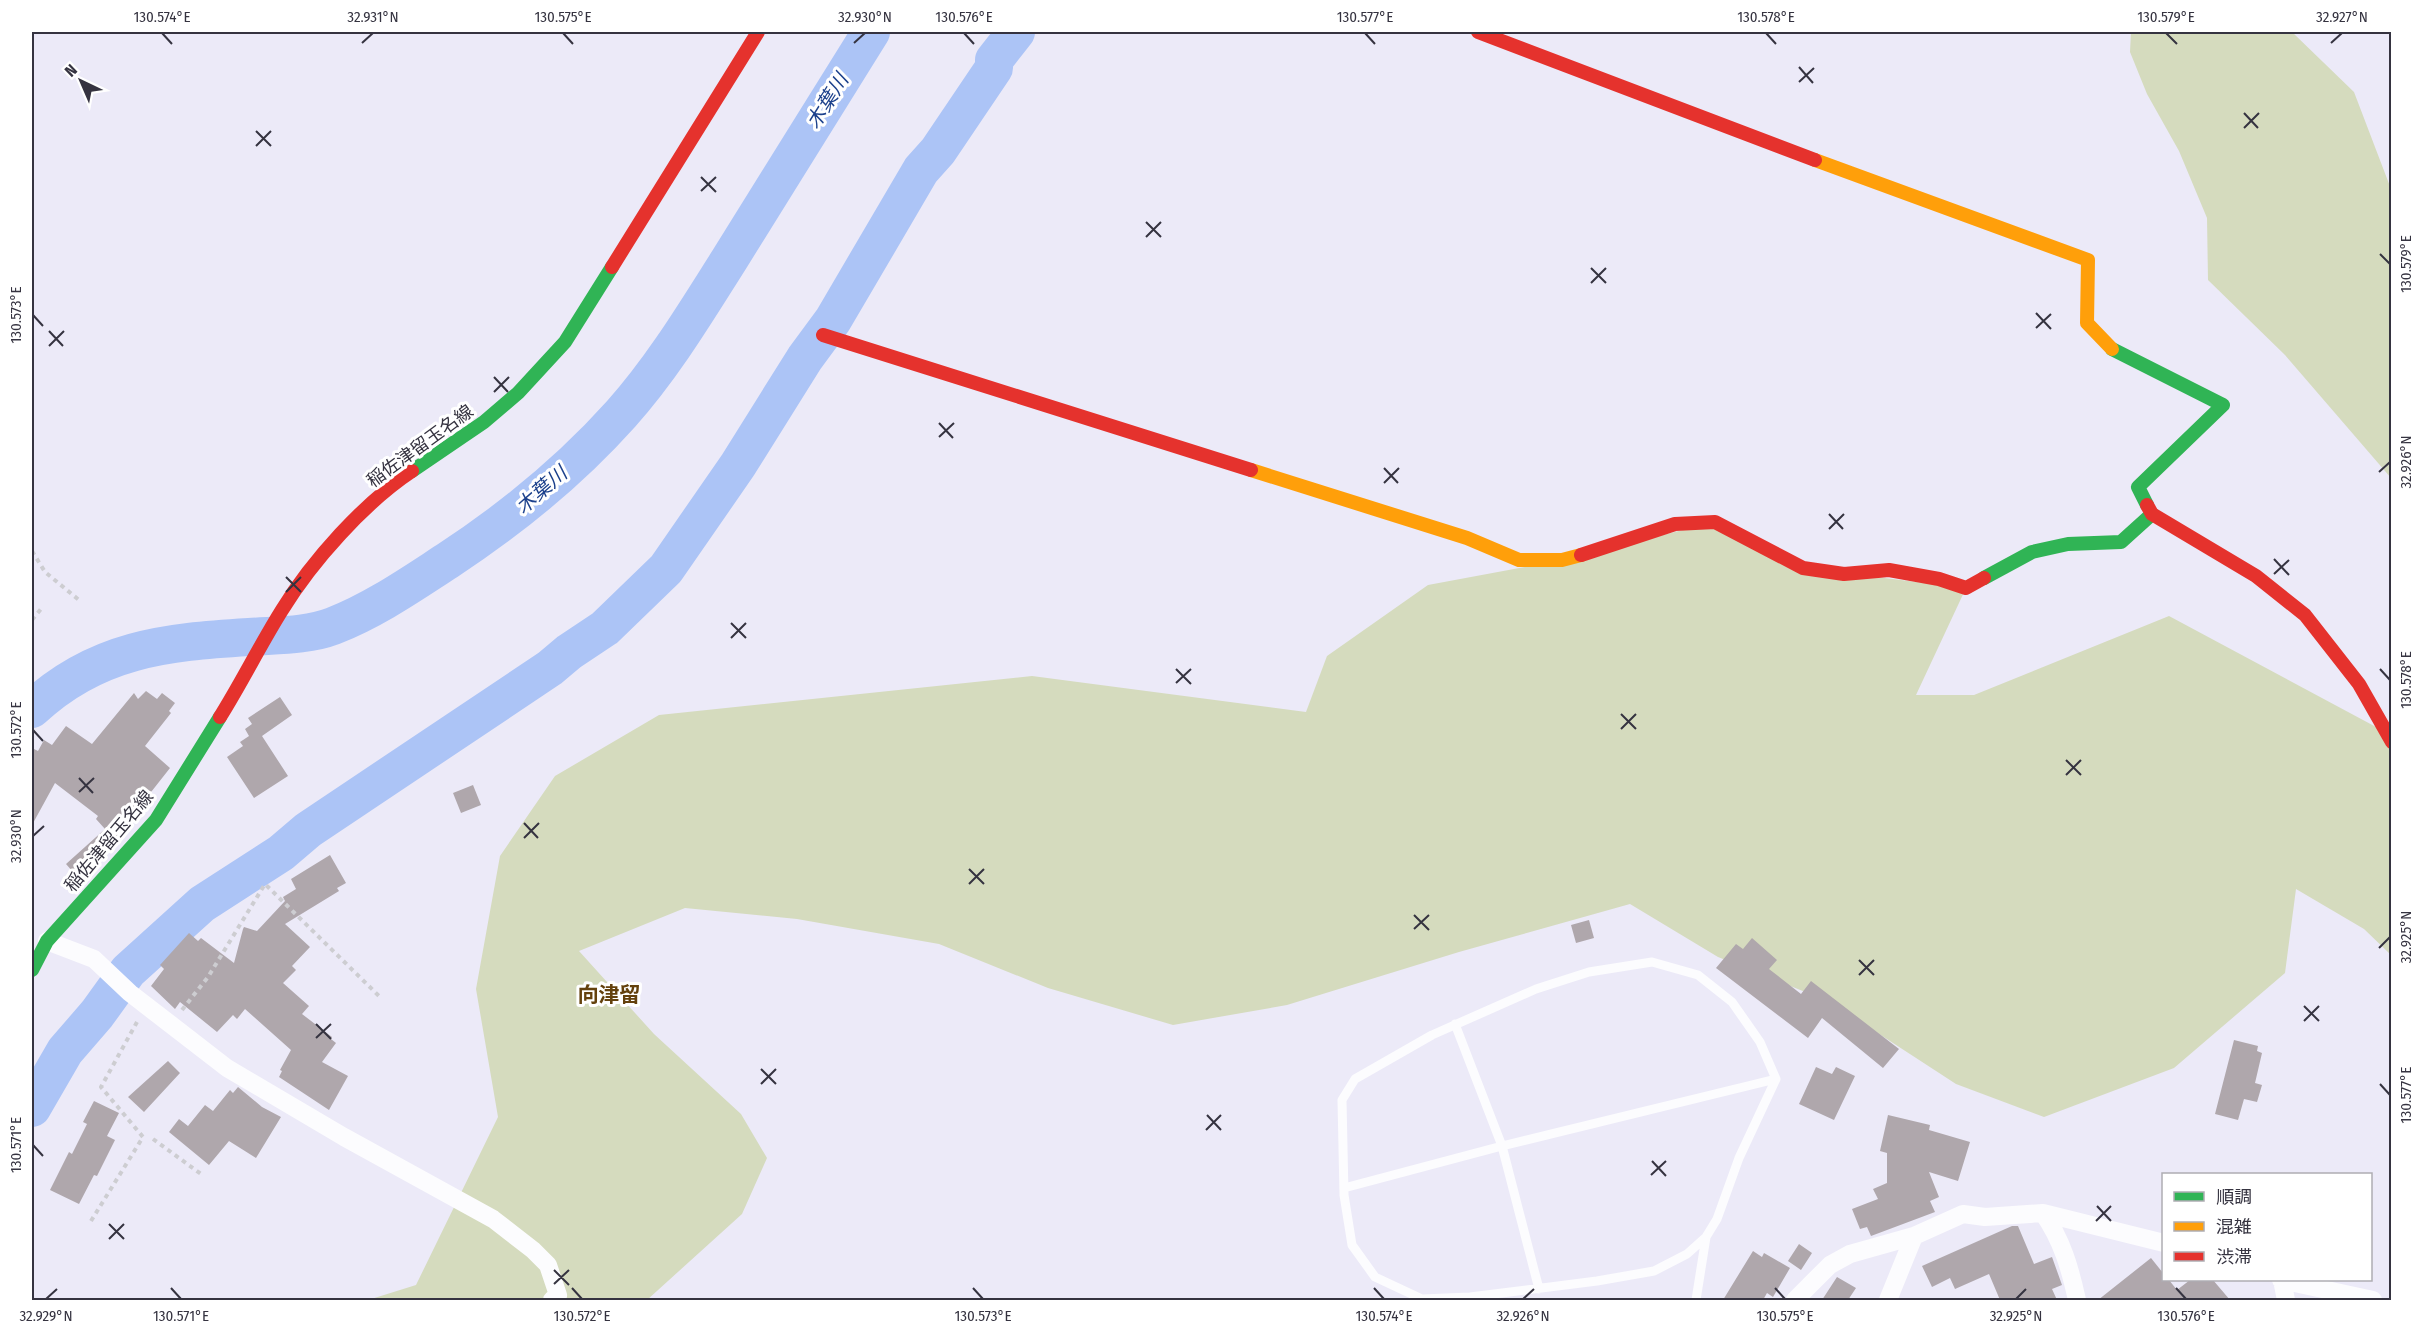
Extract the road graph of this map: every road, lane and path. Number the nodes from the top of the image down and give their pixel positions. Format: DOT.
graph roads {
  1 [pos="758,32"];
  2 [pos="1478,32"];
  3 [pos="823,335"];
  4 [pos="2152,514"];
  5 [pos="32,550"];
  6 [pos="79,600"];
  7 [pos="41,609"];
  8 [pos="32,620"];
  9 [pos="2391,742"];
  10 [pos="46,941"];
  11 [pos="32,970"];
  12 [pos="380,996"];
  13 [pos="140,1016"];
  14 [pos="177,1016"];
  15 [pos="1455,1024"];
  16 [pos="1776,1079"];
  17 [pos="153,1139"];
  18 [pos="1502,1146"];
  19 [pos="201,1174"];
  20 [pos="1344,1188"];
  21 [pos="2043,1213"];
  22 [pos="92,1221"];
  23 [pos="1706,1236"];
  24 [pos="1914,1236"];
  25 [pos="2162,1243"];
  26 [pos="2282,1281"];
  27 [pos="2287,1281"];
  28 [pos="1539,1288"];
  29 [pos="552,1300"];
  30 [pos="1696,1300"];
  31 [pos="1795,1300"];
  32 [pos="1888,1300"];
  33 [pos="2077,1300"];
  34 [pos="2286,1300"];
  35 [pos="2373,1300"];
  1 -- 10 [label="street, 稲佐津留玉名線"];
  2 -- 4 [label="street"];
  3 -- 4 [label="street"];
  4 -- 9 [label="street"];
  5 -- 6 [label="path"];
  7 -- 8 [label="path"];
  10 -- 11 [label="street, 稲佐津留玉名線"];
  10 -- 29 [label="street"];
  12 -- 14 [label="path"];
  13 -- 22 [label="path"];
  15 -- 16 [label="lane"];
  15 -- 18 [label="lane"];
  15 -- 20 [label="lane"];
  16 -- 18 [label="lane"];
  16 -- 23 [label="lane"];
  17 -- 19 [label="path"];
  18 -- 20 [label="lane"];
  18 -- 28 [label="lane"];
  20 -- 28 [label="lane"];
  21 -- 24 [label="street"];
  21 -- 25 [label="street"];
  21 -- 33 [label="street"];
  23 -- 28 [label="lane"];
  23 -- 30 [label="lane"];
  24 -- 31 [label="street"];
  24 -- 32 [label="street"];
  26 -- 34 [label="street"];
  27 -- 35 [label="street"];
}
